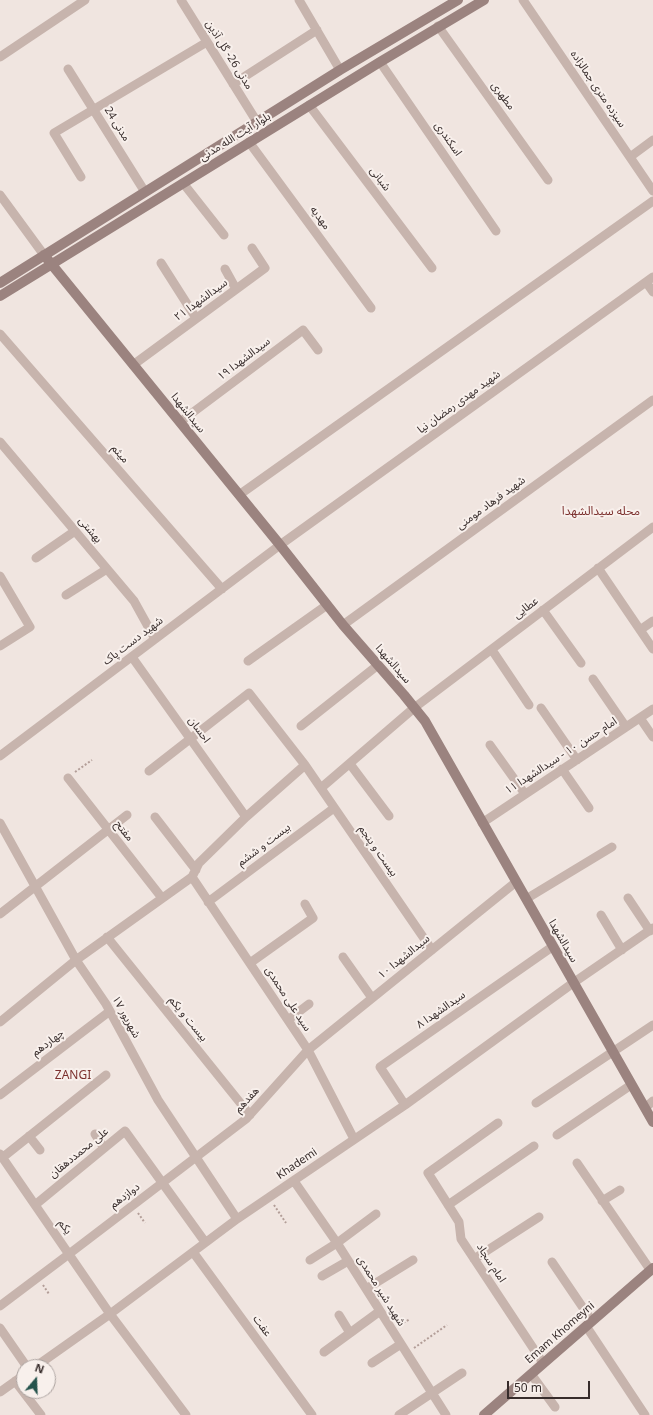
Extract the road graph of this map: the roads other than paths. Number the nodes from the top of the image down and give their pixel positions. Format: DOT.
graph roads {
  1 [pos="85,0"];
  2 [pos="181,0"];
  3 [pos="458,0"];
  4 [pos="484,0"];
  5 [pos="523,0"];
  6 [pos="303,1"];
  7 [pos="438,26"];
  8 [pos="317,30"];
  9 [pos="207,42"];
  10 [pos="0,57"];
  11 [pos="380,62"];
  12 [pos="68,69"];
  13 [pos="340,70"];
  14 [pos="233,84"];
  15 [pos="309,105"];
  16 [pos="94,110"];
  17 [pos="257,122"];
  18 [pos="653,140"];
  19 [pos="249,142"];
  20 [pos="630,157"];
  21 [pos="81,177"];
  22 [pos="548,180"];
  23 [pos="183,183"];
  24 [pos="651,185"];
  25 [pos="145,192"];
  26 [pos="0,195"];
  27 [pos="653,201"];
  28 [pos="496,231"];
  29 [pos="224,235"];
  30 [pos="252,248"];
  31 [pos="44,255"];
  32 [pos="161,263"];
  33 [pos="52,264"];
  34 [pos="432,268"];
  35 [pos="225,269"];
  36 [pos="650,280"];
  37 [pos="0,283"];
  38 [pos="236,289"];
  39 [pos="653,292"];
  40 [pos="0,296"];
  41 [pos="371,308"];
  42 [pos="196,318"];
  43 [pos="0,334"];
  44 [pos="318,350"];
  45 [pos="133,365"];
  46 [pos="653,400"];
  47 [pos="180,422"];
  48 [pos="0,442"];
  49 [pos="239,495"];
  50 [pos="653,527"];
  51 [pos="75,531"];
  52 [pos="280,545"];
  53 [pos="36,558"];
  54 [pos="598,568"];
  55 [pos="107,569"];
  56 [pos="0,576"];
  57 [pos="222,589"];
  58 [pos="66,595"];
  59 [pos="326,605"];
  60 [pos="543,610"];
  61 [pos="653,621"];
  62 [pos="343,625"];
  63 [pos="640,630"];
  64 [pos="156,639"];
  65 [pos="0,646"];
  66 [pos="653,649"];
  67 [pos="492,650"];
  68 [pos="132,657"];
  69 [pos="248,661"];
  70 [pos="581,663"];
  71 [pos="378,665"];
  72 [pos="593,678"];
  73 [pos="529,705"];
  74 [pos="414,708"];
  75 [pos="541,708"];
  76 [pos="653,709"];
  77 [pos="640,718"];
  78 [pos="301,726"];
  79 [pos="626,727"];
  80 [pos="653,737"];
  81 [pos="190,739"];
  82 [pos="490,745"];
  83 [pos="0,756"];
  84 [pos="577,760"];
  85 [pos="350,764"];
  86 [pos="305,765"];
  87 [pos="562,770"];
  88 [pos="149,771"];
  89 [pos="68,778"];
  90 [pos="321,788"];
  91 [pos="525,794"];
  92 [pos="334,808"];
  93 [pos="589,808"];
  94 [pos="127,815"];
  95 [pos="389,816"];
  96 [pos="155,817"];
  97 [pos="246,817"];
  98 [pos="0,823"];
  99 [pos="482,823"];
  100 [pos="108,830"];
  101 [pos="612,847"];
  102 [pos="194,873"];
  103 [pos="516,882"];
  104 [pos="34,886"];
  105 [pos="162,898"];
  106 [pos="628,898"];
  107 [pos="526,899"];
  108 [pos="208,902"];
  109 [pos="305,904"];
  110 [pos="0,914"];
  111 [pos="601,915"];
  112 [pos="651,929"];
  113 [pos="107,938"];
  114 [pos="552,947"];
  115 [pos="432,950"];
  116 [pos="622,950"];
  117 [pos="343,957"];
  118 [pos="76,960"];
  119 [pos="250,963"];
  120 [pos="573,983"];
  121 [pos="372,998"];
  122 [pos="309,1004"];
  123 [pos="110,1011"];
  124 [pos="288,1020"];
  125 [pos="0,1022"];
  126 [pos="653,1025"];
  127 [pos="308,1050"];
  128 [pos="612,1052"];
  129 [pos="106,1075"];
  130 [pos="632,1085"];
  131 [pos="0,1095"];
  132 [pos="653,1101"];
  133 [pos="536,1103"];
  134 [pos="405,1105"];
  135 [pos="645,1108"];
  136 [pos="250,1115"];
  137 [pos="653,1122"];
  138 [pos="498,1123"];
  139 [pos="94,1134"];
  140 [pos="558,1135"];
  141 [pos="29,1136"];
  142 [pos="354,1139"];
  143 [pos="534,1146"];
  144 [pos="104,1148"];
  145 [pos="40,1150"];
  146 [pos="1,1156"];
  147 [pos="196,1157"];
  148 [pos="576,1163"];
  149 [pos="294,1180"];
  150 [pos="163,1182"];
  151 [pos="620,1190"];
  152 [pos="602,1201"];
  153 [pos="35,1205"];
  154 [pos="448,1205"];
  155 [pos="376,1214"];
  156 [pos="540,1217"];
  157 [pos="237,1219"];
  158 [pos="205,1242"];
  159 [pos="337,1242"];
  160 [pos="193,1252"];
  161 [pos="69,1254"];
  162 [pos="474,1259"];
  163 [pos="310,1260"];
  164 [pos="413,1260"];
  165 [pos="348,1261"];
  166 [pos="552,1262"];
  167 [pos="652,1270"];
  168 [pos="322,1276"];
  169 [pos="366,1289"];
  170 [pos="0,1306"];
  171 [pos="380,1311"];
  172 [pos="110,1314"];
  173 [pos="339,1315"];
  174 [pos="589,1324"];
  175 [pos="0,1328"];
  176 [pos="350,1333"];
  177 [pos="401,1344"];
  178 [pos="324,1352"];
  179 [pos="21,1359"];
  180 [pos="46,1359"];
  181 [pos="372,1363"];
  182 [pos="543,1363"];
  183 [pos="462,1373"];
  184 [pos="531,1374"];
  185 [pos="15,1381"];
  186 [pos="0,1392"];
  187 [pos="432,1393"];
  188 [pos="556,1407"];
  189 [pos="41,1415"];
  190 [pos="186,1415"];
  191 [pos="312,1415"];
  192 [pos="399,1415"];
  193 [pos="446,1415"];
  194 [pos="484,1415"];
  195 [pos="645,1415"];
  1 -- 10 [label="street"];
  2 -- 9 [label="street, مدنی 26- گل آذین"];
  3 -- 13 [label="main road, بلوار آیت الله مدنی"];
  4 -- 7 [label="main road, بلوار آیت الله مدنی"];
  5 -- 20 [label="street, سیزده متری جمالزاده"];
  6 -- 8 [label="street"];
  7 -- 11 [label="main road, بلوار آیت الله مدنی"];
  7 -- 22 [label="street, مطهری"];
  8 -- 13 [label="street"];
  8 -- 14 [label="street"];
  9 -- 14 [label="street, مدنی 26- گل آذین"];
  9 -- 16 [label="street"];
  11 -- 15 [label="main road, بلوار آیت الله مدنی"];
  11 -- 28 [label="street, اسکندری"];
  12 -- 16 [label="street, مدنی 24"];
  13 -- 17 [label="main road, بلوار آیت الله مدنی"];
  14 -- 17 [label="street, مدنی 26- گل آذین"];
  15 -- 19 [label="main road, بلوار آیت الله مدنی"];
  15 -- 34 [label="street, شبانی"];
  16 -- 21 [label="street"];
  16 -- 25 [label="street, مدنی 24"];
  17 -- 25 [label="main road, بلوار آیت الله مدنی"];
  18 -- 20 [label="street"];
  19 -- 23 [label="main road, بلوار آیت الله مدنی"];
  19 -- 41 [label="street, مهدیه"];
  20 -- 24 [label="street, سیزده متری جمالزاده"];
  23 -- 29 [label="street"];
  23 -- 33 [label="main road, بلوار آیت الله مدنی"];
  25 -- 31 [label="main road, بلوار آیت الله مدنی"];
  26 -- 31 [label="street"];
  27 -- 49 [label="street"];
  30 -- 38 [label="street, سیدالشهدا ۲۱"];
  31 -- 33 [label="main road, سیدالشهدا"];
  31 -- 37 [label="main road, بلوار آیت الله مدنی"];
  32 -- 42 [label="street"];
  33 -- 40 [label="main road, بلوار آیت الله مدنی"];
  33 -- 45 [label="main road, سیدالشهدا"];
  35 -- 38 [label="street"];
  36 -- 39 [label="street"];
  36 -- 52 [label="street, شهید مهدی رمضان نیا"];
  38 -- 42 [label="street, سیدالشهدا ۲۱"];
  42 -- 45 [label="street, سیدالشهدا ۲۱"];
  43 -- 57 [label="street, میثم"];
  44 -- 47 [label="street, سیدالشهدا ۱۹"];
  45 -- 47 [label="main road, سیدالشهدا"];
  46 -- 62 [label="street, شهید فرهاد مومنی"];
  47 -- 49 [label="main road, سیدالشهدا"];
  48 -- 51 [label="street, بهشتی"];
  49 -- 52 [label="main road, سیدالشهدا"];
  50 -- 54 [label="street, عطایی"];
  51 -- 53 [label="street"];
  51 -- 55 [label="street, بهشتی"];
  52 -- 57 [label="street, شهید دست پاک"];
  52 -- 59 [label="main road, سیدالشهدا"];
  54 -- 60 [label="street, عطایی"];
  54 -- 63 [label="street"];
  55 -- 58 [label="street"];
  55 -- 64 [label="street, بهشتی"];
  56 -- 65 [label="street"];
  57 -- 64 [label="street, شهید دست پاک"];
  59 -- 62 [label="main road, سیدالشهدا"];
  59 -- 69 [label="street"];
  60 -- 67 [label="street, عطایی"];
  60 -- 70 [label="street"];
  61 -- 63 [label="street"];
  62 -- 71 [label="main road, سیدالشهدا"];
  63 -- 66 [label="street"];
  64 -- 68 [label="street, شهید دست پاک"];
  67 -- 73 [label="street"];
  67 -- 74 [label="street, عطایی"];
  68 -- 81 [label="street, احسان"];
  68 -- 83 [label="street, شهید دست پاک"];
  71 -- 74 [label="main road, سیدالشهدا"];
  71 -- 78 [label="street"];
  72 -- 79 [label="street"];
  74 -- 85 [label="street, عطایی"];
  74 -- 99 [label="main road, سیدالشهدا"];
  75 -- 84 [label="street"];
  76 -- 77 [label="street, امام حسن ۱۰ - سیدالشهدا ۱۱"];
  77 -- 79 [label="street, امام حسن ۱۰ - سیدالشهدا ۱۱"];
  77 -- 80 [label="street"];
  79 -- 84 [label="street, امام حسن ۱۰ - سیدالشهدا ۱۱"];
  81 -- 86 [label="street, بیست و پنجم"];
  81 -- 88 [label="street"];
  81 -- 97 [label="street, احسان"];
  82 -- 91 [label="street"];
  84 -- 87 [label="street, امام حسن ۱۰ - سیدالشهدا ۱۱"];
  85 -- 90 [label="street, عطایی"];
  85 -- 95 [label="street"];
  86 -- 90 [label="street, بیست و پنجم"];
  86 -- 97 [label="street"];
  87 -- 91 [label="street, امام حسن ۱۰ - سیدالشهدا ۱۱"];
  87 -- 93 [label="street"];
  89 -- 100 [label="street, مفتح"];
  90 -- 92 [label="street, بیست و پنجم"];
  91 -- 99 [label="street, امام حسن ۱۰ - سیدالشهدا ۱۱"];
  92 -- 108 [label="street, بیست و ششم"];
  92 -- 115 [label="street, بیست و پنجم"];
  94 -- 100 [label="street"];
  96 -- 102 [label="street, سید علی محمدی"];
  97 -- 102 [label="street"];
  98 -- 104 [label="street, ۱۷ شهریور"];
  99 -- 103 [label="main road, سیدالشهدا"];
  100 -- 104 [label="street"];
  100 -- 105 [label="street, مفتح"];
  101 -- 107 [label="street"];
  102 -- 105 [label="street"];
  102 -- 108 [label="street, سید علی محمدی"];
  103 -- 107 [label="main road, سیدالشهدا"];
  103 -- 115 [label="street, سیدالشهدا ۱۰"];
  104 -- 110 [label="street"];
  104 -- 118 [label="street, ۱۷ شهریور"];
  105 -- 113 [label="street"];
  106 -- 112 [label="street"];
  107 -- 114 [label="main road, سیدالشهدا"];
  108 -- 119 [label="street, سید علی محمدی"];
  109 -- 119 [label="street"];
  111 -- 116 [label="street"];
  112 -- 116 [label="street, Khademi"];
  113 -- 118 [label="street"];
  113 -- 136 [label="street, بیست و یکم"];
  114 -- 120 [label="main road, سیدالشهدا"];
  114 -- 134 [label="street, سیدالشهدا ۸"];
  115 -- 121 [label="street, سیدالشهدا ۱۰"];
  116 -- 120 [label="street, Khademi"];
  117 -- 121 [label="street"];
  118 -- 123 [label="street, ۱۷ شهریور"];
  118 -- 125 [label="street"];
  119 -- 124 [label="street, سید علی محمدی"];
  120 -- 128 [label="main road, سیدالشهدا"];
  120 -- 134 [label="street, Khademi"];
  121 -- 127 [label="street, سیدالشهدا ۱۰"];
  122 -- 124 [label="street"];
  123 -- 131 [label="street, چهاردهم"];
  123 -- 147 [label="street, ۱۷ شهریور"];
  124 -- 127 [label="street, سید علی محمدی"];
  126 -- 128 [label="street"];
  127 -- 136 [label="street, هفدهم"];
  127 -- 142 [label="street, سید علی محمدی"];
  128 -- 130 [label="main road, سیدالشهدا"];
  128 -- 133 [label="street"];
  129 -- 141 [label="street"];
  130 -- 135 [label="main road, سیدالشهدا"];
  130 -- 140 [label="street"];
  132 -- 135 [label="street"];
  134 -- 142 [label="street, Khademi"];
  135 -- 137 [label="main road, سیدالشهدا"];
  136 -- 147 [label="street, هفدهم"];
  138 -- 154 [label="street, امام سجاد"];
  139 -- 144 [label="street"];
  141 -- 145 [label="street"];
  141 -- 146 [label="street"];
  142 -- 149 [label="street, Khademi"];
  143 -- 154 [label="street"];
  144 -- 150 [label="street, علی محمددهقان"];
  144 -- 153 [label="street, علی محمددهقان"];
  146 -- 153 [label="street, یکم"];
  147 -- 150 [label="street, دوازدهم"];
  147 -- 157 [label="street, ۱۷ شهریور"];
  148 -- 152 [label="street"];
  149 -- 157 [label="street, Khademi"];
  149 -- 159 [label="street, شهید شیر محمدی"];
  150 -- 158 [label="street"];
  150 -- 161 [label="street, دوازدهم"];
  151 -- 152 [label="street"];
  152 -- 167 [label="street"];
  153 -- 161 [label="street, یکم"];
  154 -- 162 [label="street, امام سجاد"];
  155 -- 159 [label="street"];
  156 -- 162 [label="street"];
  157 -- 158 [label="street, Khademi"];
  158 -- 160 [label="street, Khademi"];
  159 -- 163 [label="street"];
  159 -- 165 [label="street, شهید شیر محمدی"];
  160 -- 172 [label="street, Khademi"];
  160 -- 191 [label="street, عفت"];
  161 -- 170 [label="street, دوازدهم"];
  161 -- 172 [label="street, یکم"];
  162 -- 182 [label="street, امام سجاد"];
  164 -- 169 [label="street"];
  165 -- 168 [label="street"];
  165 -- 169 [label="street, شهید شیر محمدی"];
  166 -- 174 [label="street"];
  167 -- 174 [label="main road, Emam Khomeyni"];
  169 -- 171 [label="street, شهید شیر محمدی"];
  171 -- 176 [label="street"];
  171 -- 177 [label="street, شهید شیر محمدی"];
  172 -- 180 [label="street, Khademi"];
  172 -- 190 [label="street, یکم"];
  173 -- 176 [label="street"];
  174 -- 182 [label="main road, Emam Khomeyni"];
  174 -- 195 [label="street"];
  175 -- 179 [label="street"];
  176 -- 178 [label="street"];
  177 -- 181 [label="street"];
  177 -- 187 [label="street, شهید شیر محمدی"];
  182 -- 184 [label="main road, Emam Khomeyni"];
  183 -- 187 [label="street"];
  184 -- 188 [label="street"];
  184 -- 194 [label="main road, Emam Khomeyni"];
  185 -- 186 [label="street"];
  185 -- 189 [label="street"];
  187 -- 192 [label="street"];
  187 -- 193 [label="street, شهید شیر محمدی"];
}
